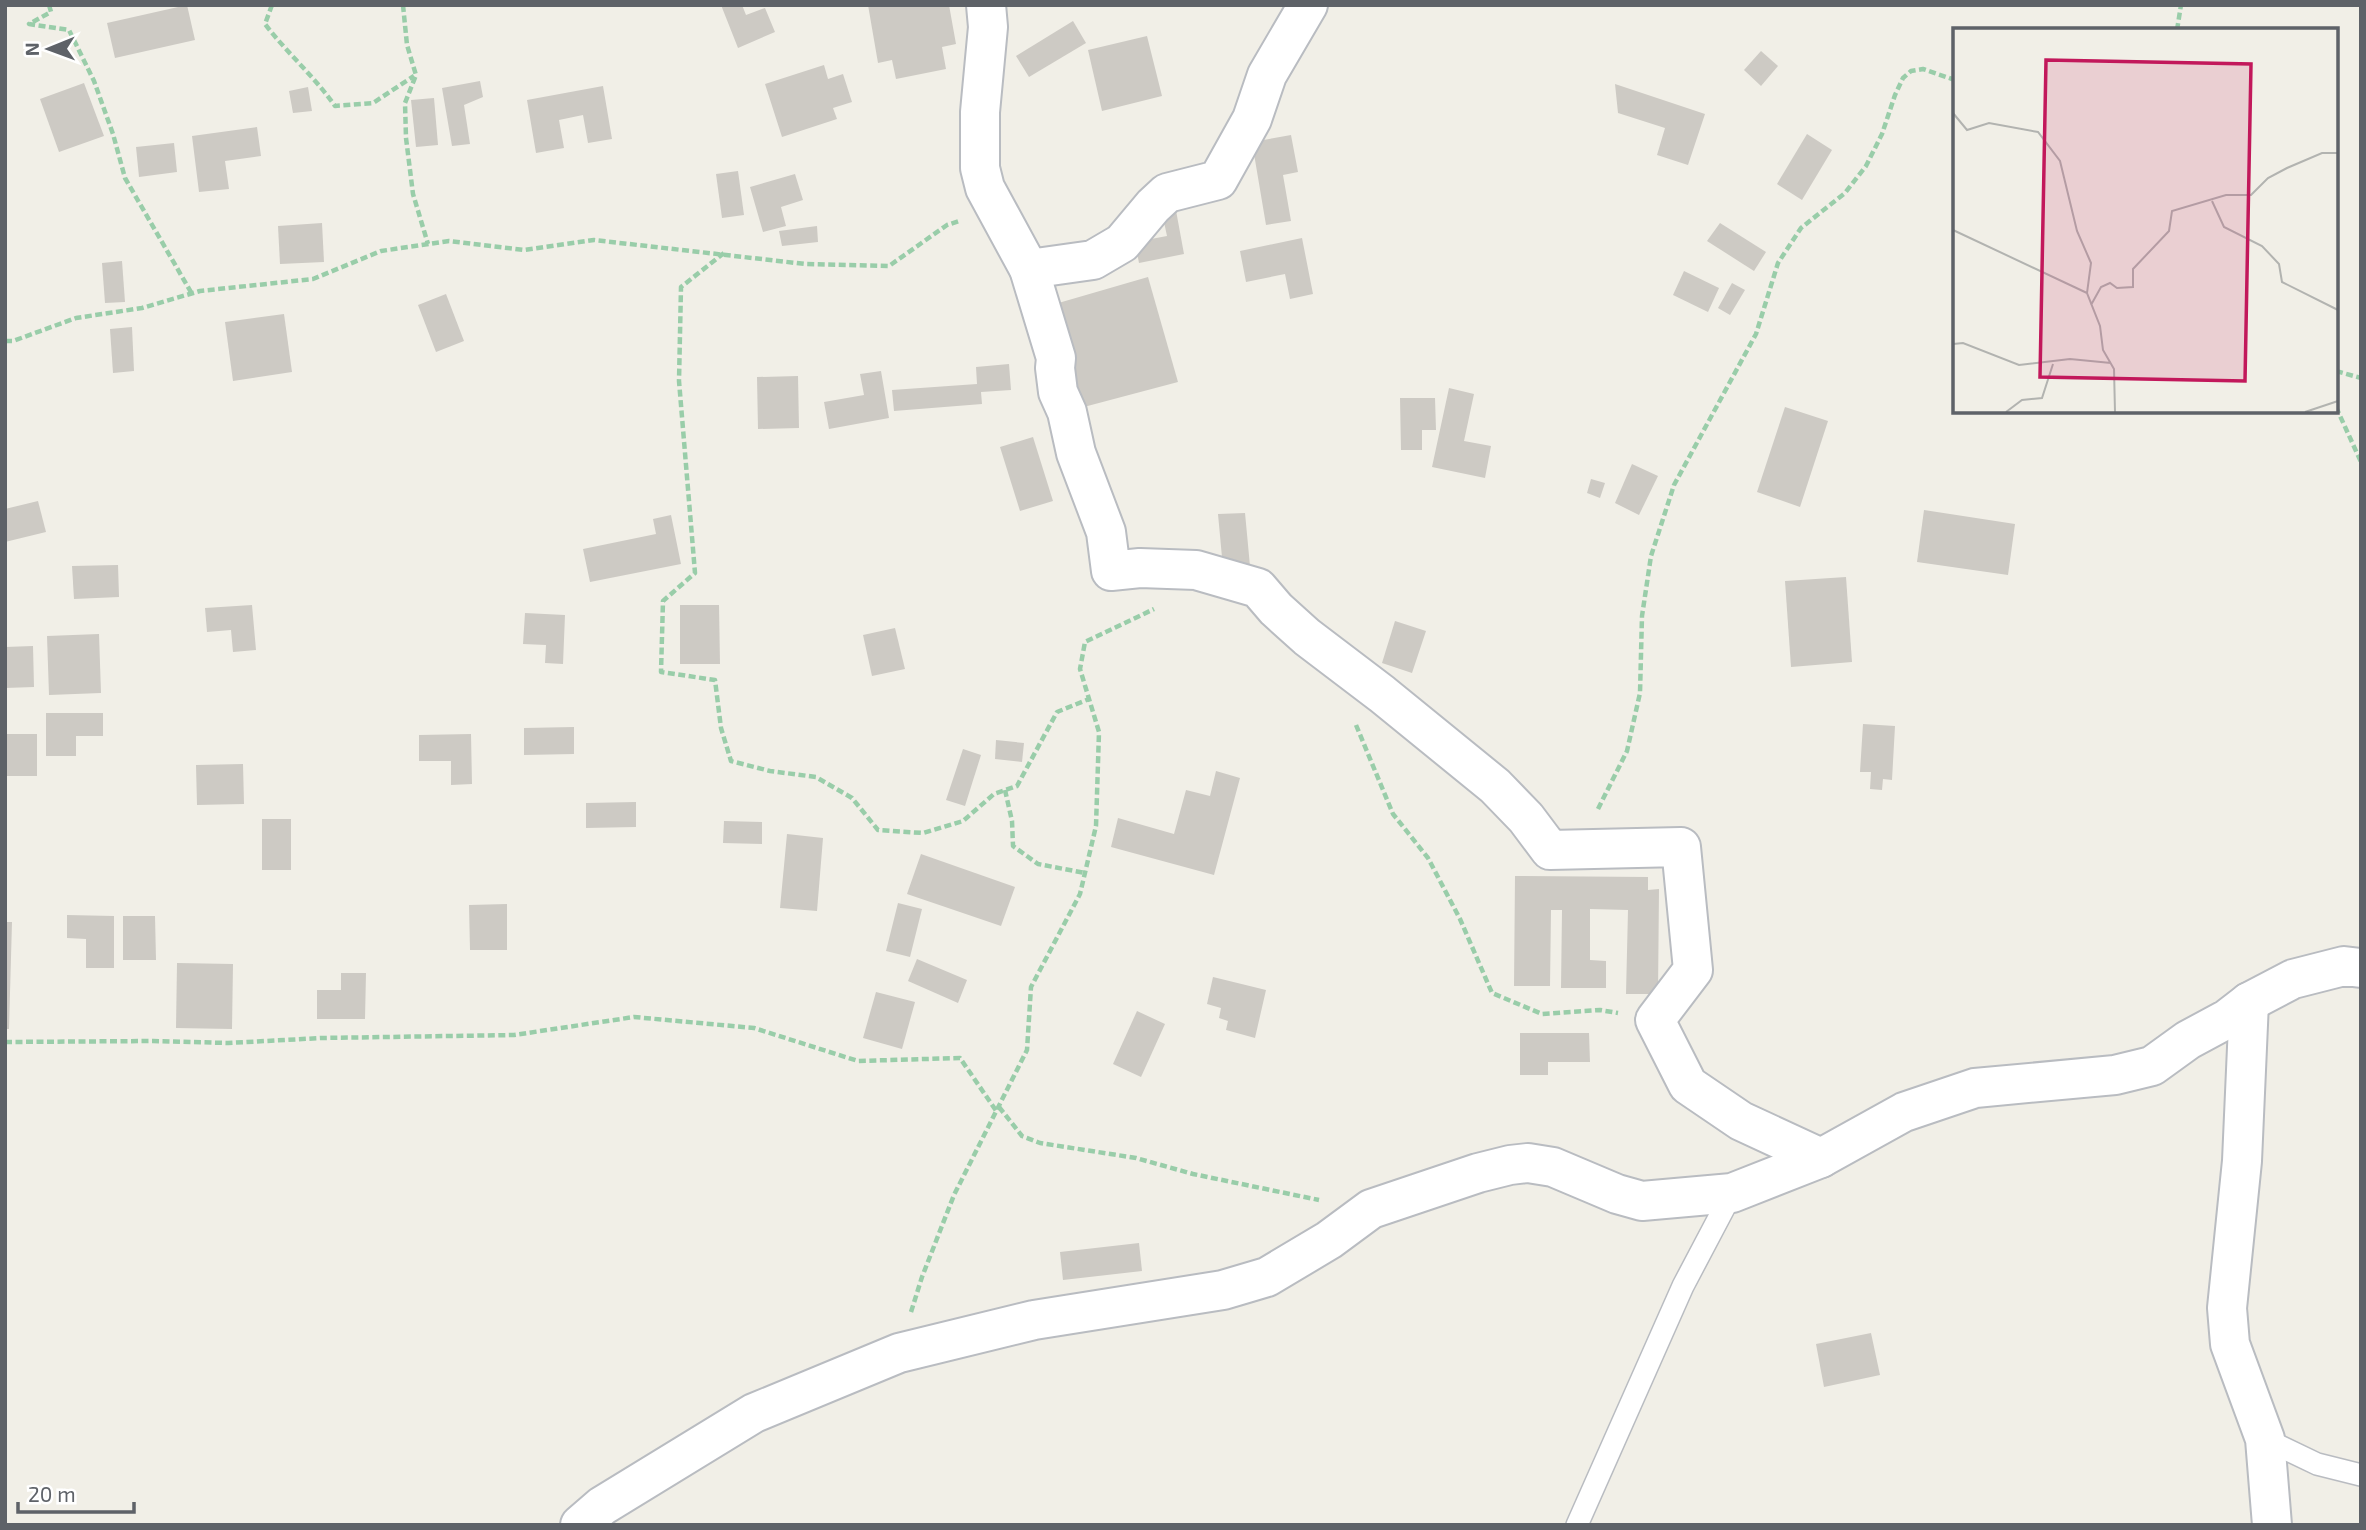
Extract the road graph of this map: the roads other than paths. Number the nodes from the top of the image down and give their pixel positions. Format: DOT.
graph roads {
  1 [pos="986,5"];
  2 [pos="1308,5"];
  3 [pos="1029,269"];
  4 [pos="2361,968"];
  5 [pos="2249,1002"];
  6 [pos="1821,1158"];
  7 [pos="1732,1193"];
  8 [pos="2265,1439"];
  9 [pos="2361,1475"];
  10 [pos="580,1525"];
  11 [pos="1577,1525"];
  12 [pos="2272,1525"];
  1 -- 3 [label="street"];
  2 -- 3 [label="street"];
  3 -- 6 [label="street"];
  4 -- 5 [label="street"];
  5 -- 6 [label="street"];
  5 -- 8 [label="street"];
  6 -- 7 [label="street"];
  7 -- 10 [label="street"];
  7 -- 11 [label="lane"];
  8 -- 9 [label="lane"];
  8 -- 12 [label="street"];
}
